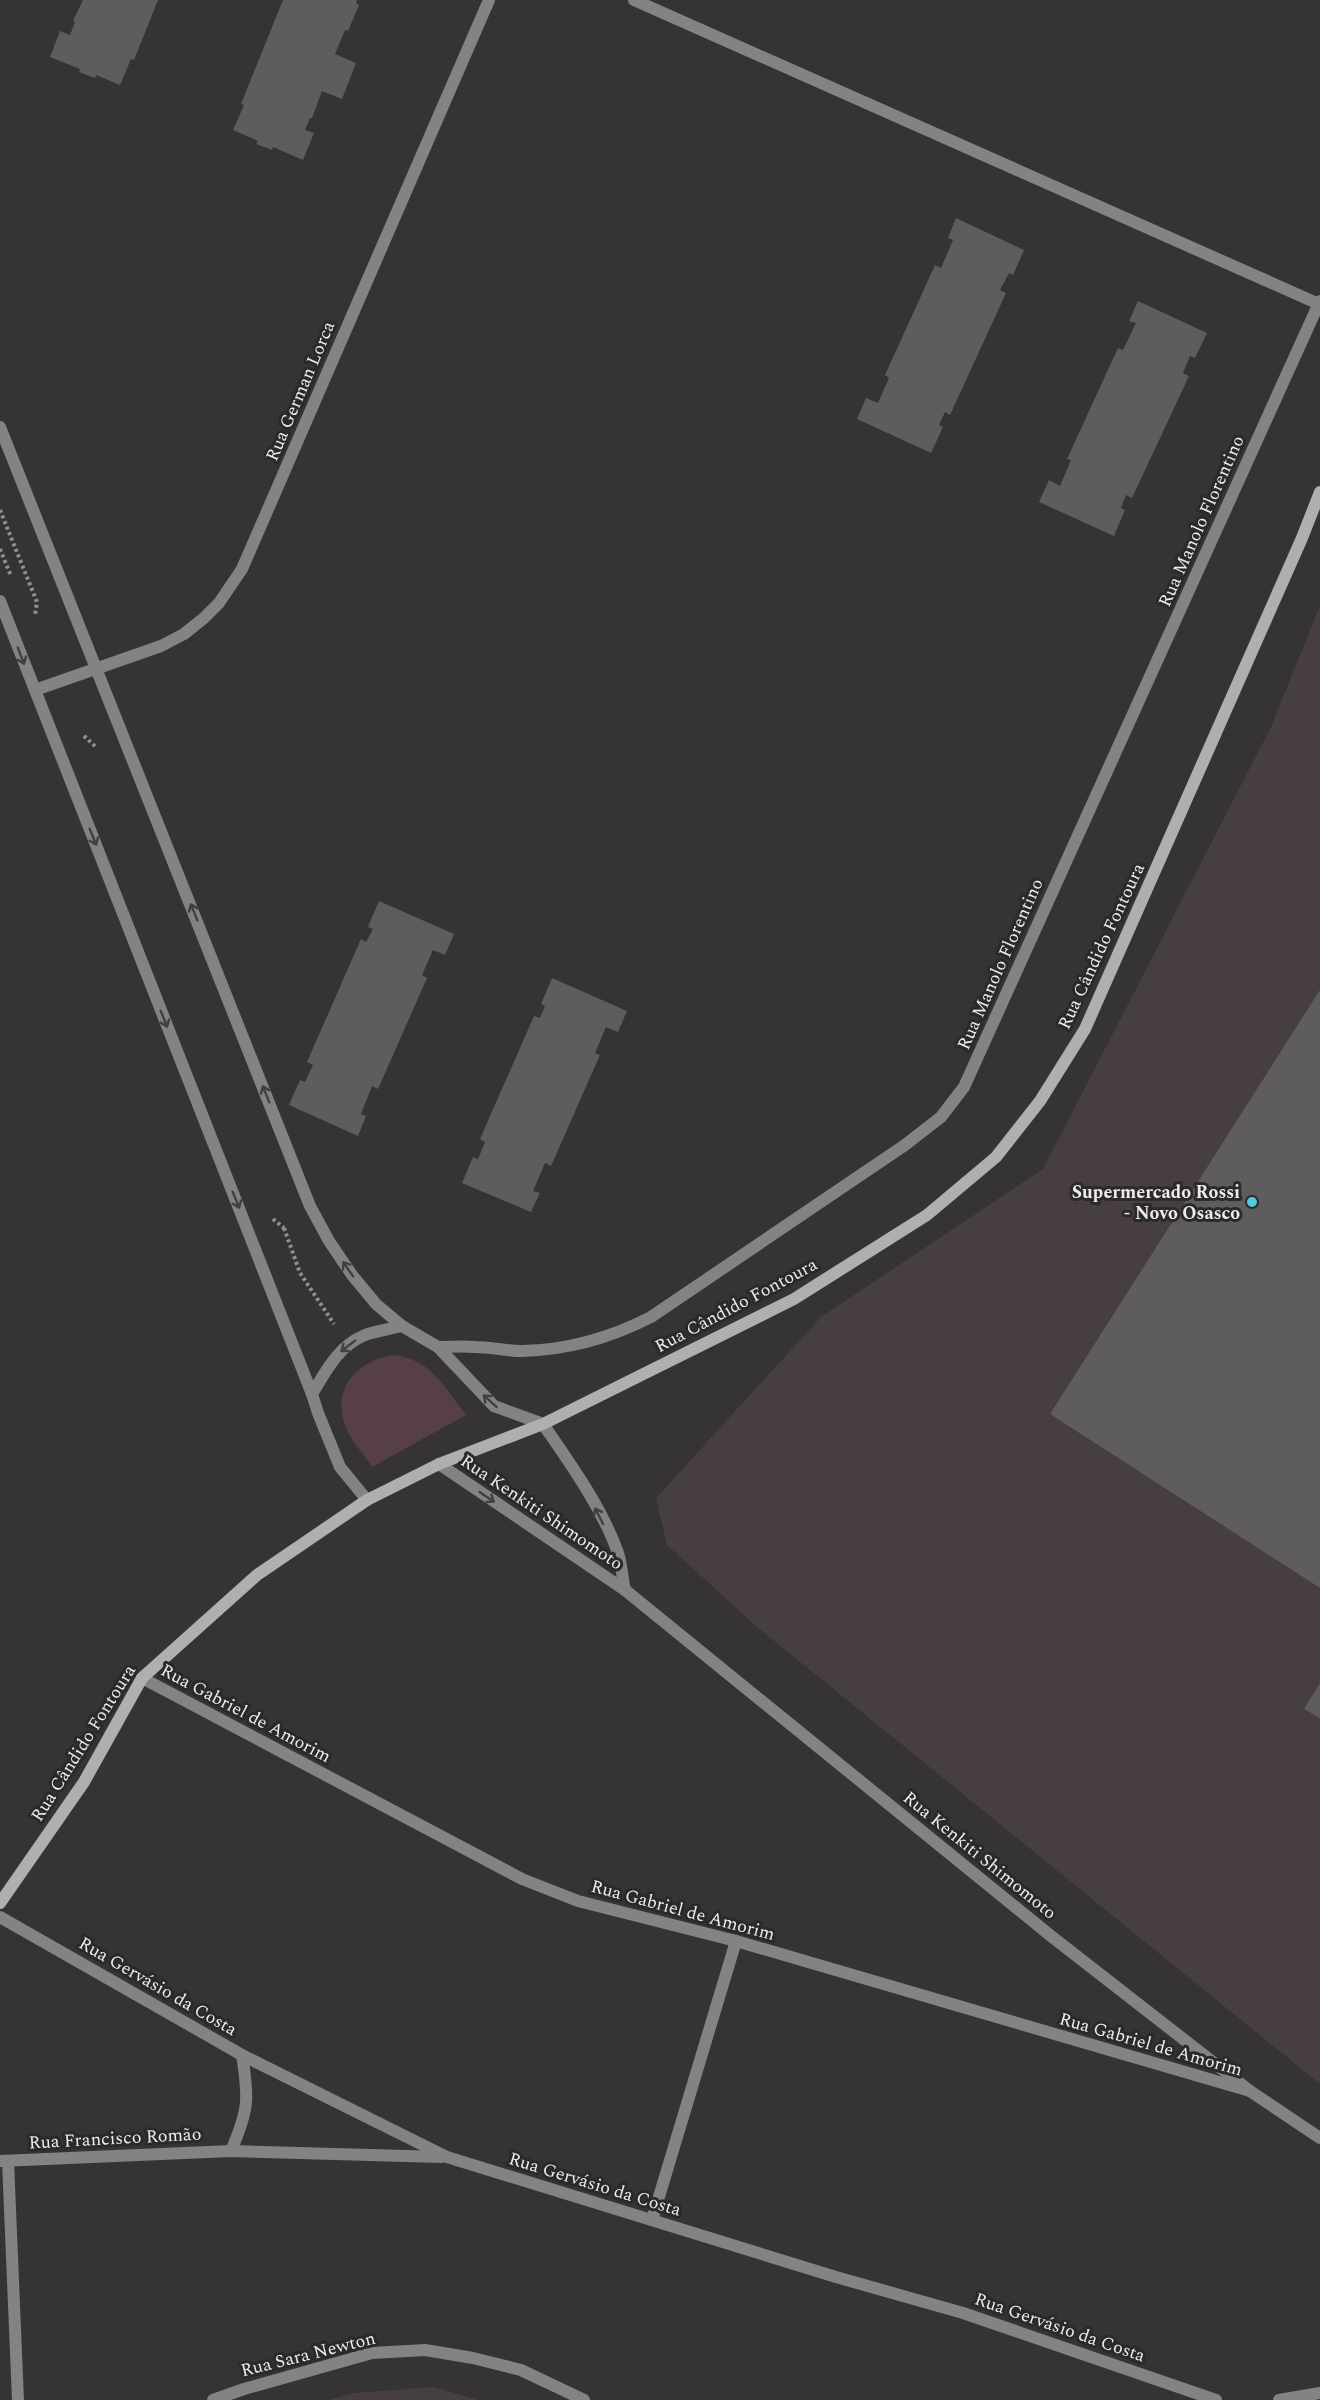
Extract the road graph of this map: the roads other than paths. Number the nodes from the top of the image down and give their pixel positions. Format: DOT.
graph roads {
  1 [pos="489,0"];
  2 [pos="634,0"];
  3 [pos="1319,303"];
  4 [pos="0,427"];
  5 [pos="1320,492"];
  6 [pos="0,602"];
  7 [pos="96,667"];
  8 [pos="35,690"];
  9 [pos="402,1326"];
  10 [pos="438,1347"];
  11 [pos="312,1394"];
  12 [pos="543,1424"];
  13 [pos="439,1464"];
  14 [pos="367,1500"];
  15 [pos="625,1590"];
  16 [pos="142,1678"];
  17 [pos="0,1903"];
  18 [pos="0,1917"];
  19 [pos="736,1941"];
  20 [pos="242,2055"];
  21 [pos="1250,2091"];
  22 [pos="1320,2138"];
  23 [pos="231,2151"];
  24 [pos="447,2157"];
  25 [pos="4,2161"];
  26 [pos="652,2220"];
  27 [pos="1320,2393"];
  28 [pos="18,2400"];
  29 [pos="213,2400"];
  30 [pos="584,2400"];
  31 [pos="1216,2400"];
  32 [pos="1279,2400"];
  1 -- 7 [label="street, Rua German Lorca"];
  2 -- 3 [label="street"];
  3 -- 10 [label="street, Rua Manolo Florentino"];
  4 -- 7 [label="street"];
  5 -- 12 [label="main road, Rua Cândido Fontoura"];
  6 -- 8 [label="street, one-way"];
  7 -- 8 [label="street, Rua German Lorca"];
  9 -- 7 [label="street, one-way"];
  8 -- 11 [label="street, one-way"];
  9 -- 10 [label="street"];
  9 -- 11 [label="street, one-way"];
  12 -- 10 [label="street, one-way"];
  11 -- 14 [label="street"];
  12 -- 13 [label="main road, Rua Cândido Fontoura"];
  15 -- 12 [label="street, Rua Kenkiti Shimomoto, one-way"];
  13 -- 14 [label="main road, Rua Cândido Fontoura"];
  13 -- 15 [label="street, Rua Kenkiti Shimomoto, one-way"];
  14 -- 16 [label="main road, Rua Cândido Fontoura"];
  15 -- 21 [label="street, Rua Kenkiti Shimomoto"];
  16 -- 17 [label="main road, Rua Cândido Fontoura"];
  16 -- 19 [label="street, Rua Gabriel de Amorim"];
  18 -- 20 [label="street, Rua Gervásio da Costa"];
  19 -- 21 [label="street, Rua Gabriel de Amorim"];
  19 -- 26 [label="street"];
  20 -- 23 [label="street"];
  20 -- 24 [label="street, Rua Gervásio da Costa"];
  21 -- 22 [label="street, Rua Kenkiti Shimomoto"];
  23 -- 24 [label="street, Rua Francisco Romão"];
  23 -- 25 [label="street, Rua Francisco Romão"];
  24 -- 26 [label="street, Rua Gervásio da Costa"];
  25 -- 28 [label="street"];
  26 -- 31 [label="street, Rua Gervásio da Costa"];
  27 -- 32 [label="street"];
  29 -- 30 [label="street, Rua Sara Newton"];
}
